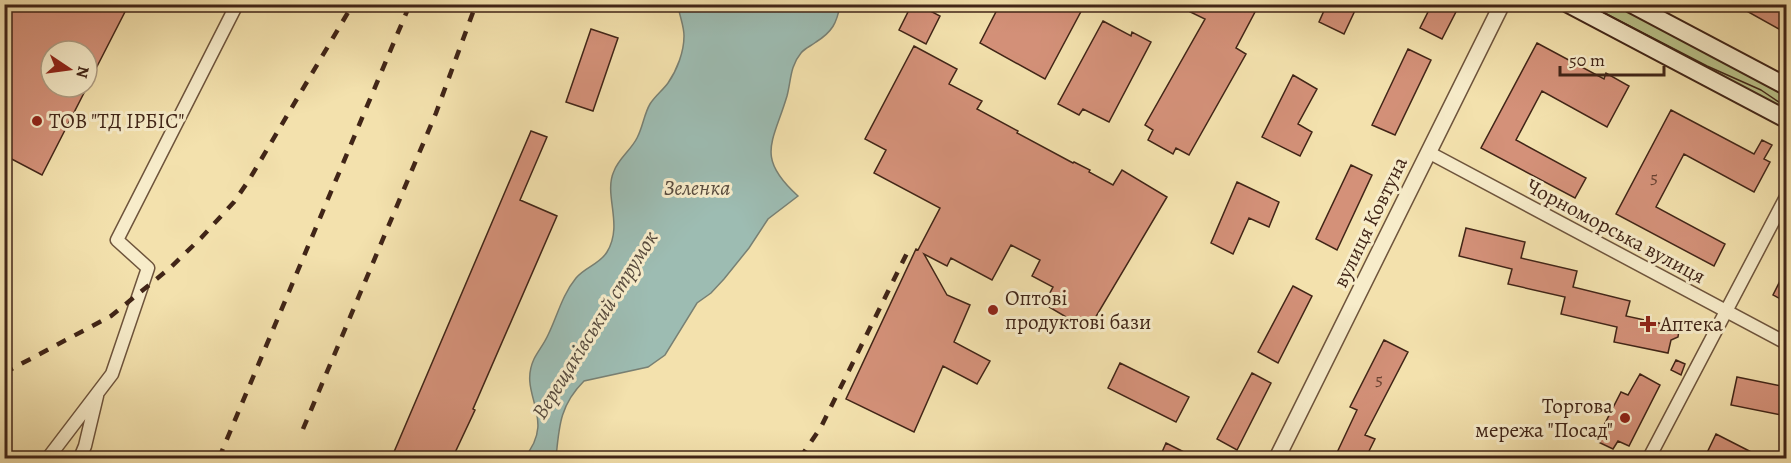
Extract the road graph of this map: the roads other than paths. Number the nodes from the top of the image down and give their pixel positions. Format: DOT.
graph roads {
  1 [pos="237,4"];
  2 [pos="1502,4"];
  3 [pos="1568,4"];
  4 [pos="1631,4"];
  5 [pos="1786,86"];
  6 [pos="1786,119"];
  7 [pos="1428,152"];
  8 [pos="1786,197"];
  9 [pos="1726,312"];
  10 [pos="1786,344"];
  11 [pos="98,392"];
  12 [pos="48,459"];
  13 [pos="80,459"];
  14 [pos="1277,459"];
  15 [pos="1649,459"];
  1 -- 11 [label="street"];
  2 -- 7 [label="street, вулиця Ковтуна"];
  3 -- 6 [label="main road"];
  4 -- 5 [label="main road"];
  7 -- 9 [label="street, Чорноморська вулиця"];
  7 -- 14 [label="street, вулиця Ковтуна"];
  8 -- 9 [label="street"];
  9 -- 10 [label="street, Чорноморська вулиця"];
  9 -- 15 [label="street"];
  11 -- 12 [label="street"];
  11 -- 13 [label="street"];
}
